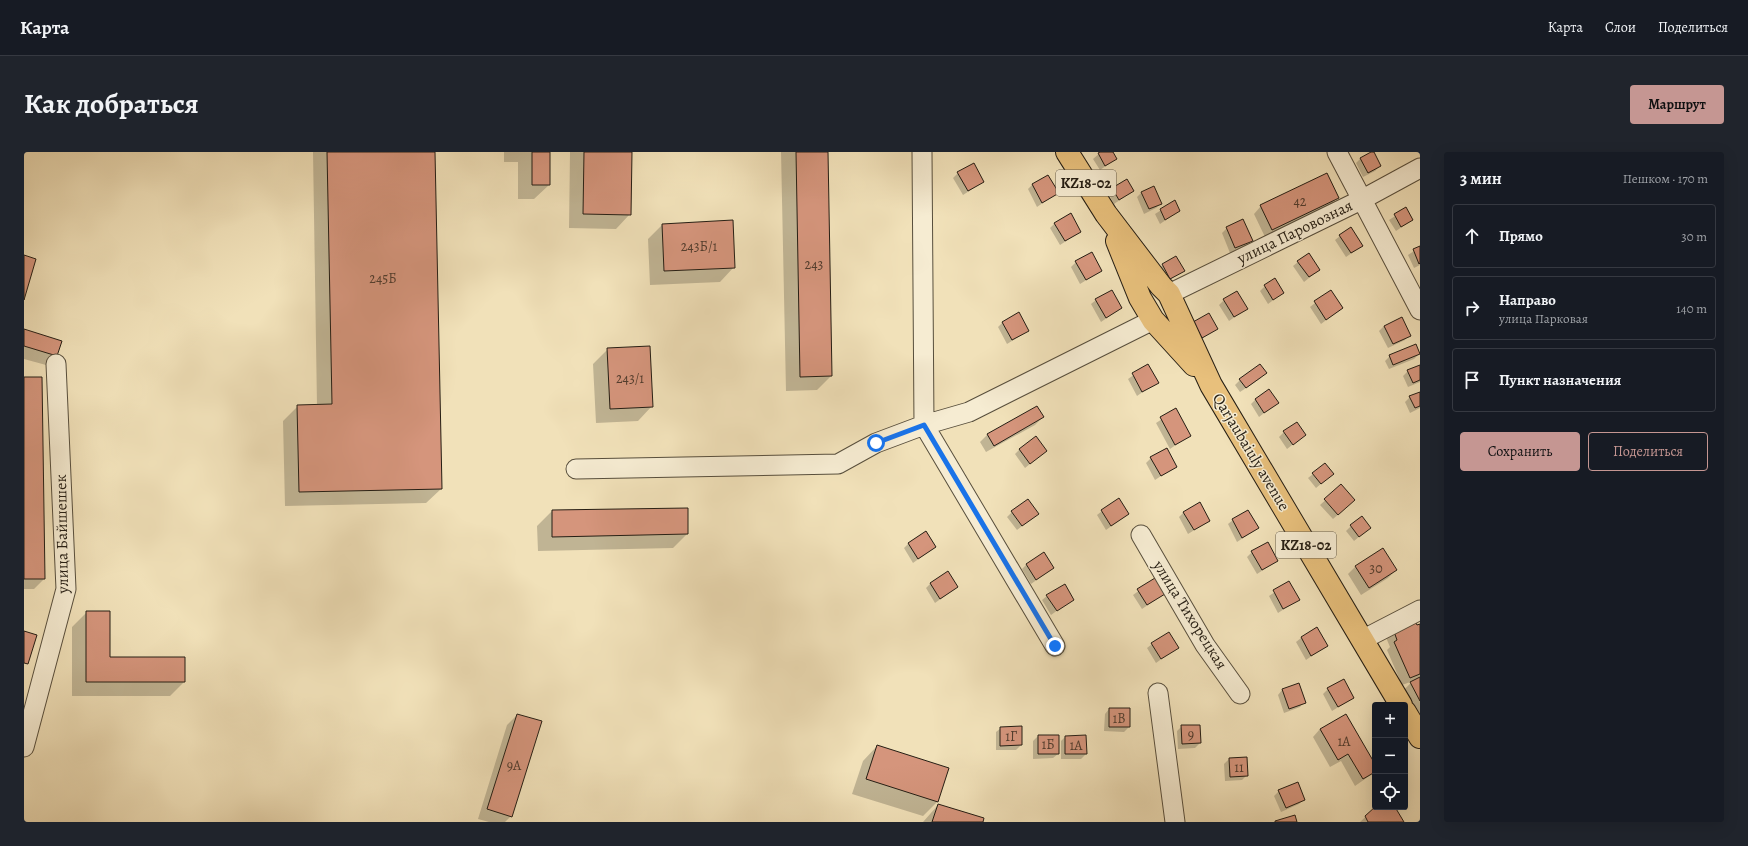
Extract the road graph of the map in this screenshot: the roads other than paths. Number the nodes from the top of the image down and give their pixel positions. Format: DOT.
graph roads {
  1 [pos="922,152"];
  2 [pos="1067,152"];
  3 [pos="1337,152"];
  4 [pos="1420,168"];
  5 [pos="1363,199"];
  6 [pos="1106,214"];
  7 [pos="1165,290"];
  8 [pos="1140,298"];
  9 [pos="1420,310"];
  10 [pos="1165,324"];
  11 [pos="56,364"];
  12 [pos="924,425"];
  13 [pos="576,468"];
  14 [pos="1141,535"];
  15 [pos="1420,610"];
  16 [pos="1362,640"];
  17 [pos="1055,646"];
  18 [pos="1158,694"];
  19 [pos="1240,694"];
  20 [pos="1399,702"];
  21 [pos="1408,717"];
  22 [pos="1420,738"];
  23 [pos="24,747"];
  24 [pos="1175,822"];
  1 -- 12 [label="street"];
  2 -- 6 [label="highway, Qarjaubaiuly avenue / KZ18-02"];
  3 -- 5 [label="street"];
  4 -- 5 [label="street, улица Паровозная"];
  5 -- 7 [label="street, улица Паровозная"];
  5 -- 9 [label="street"];
  6 -- 7 [label="highway, Qarjaubaiuly avenue / KZ18-02"];
  6 -- 8 [label="highway, Qarjaubaiuly avenue / KZ18-02"];
  7 -- 8 [label="highway"];
  7 -- 10 [label="highway, Qarjaubaiuly avenue / KZ18-02"];
  8 -- 10 [label="highway, Qarjaubaiuly avenue / KZ18-02"];
  10 -- 12 [label="street"];
  10 -- 16 [label="highway, Qarjaubaiuly avenue / KZ18-02"];
  11 -- 23 [label="street, улица Байшешек"];
  12 -- 13 [label="street"];
  12 -- 17 [label="street"];
  14 -- 19 [label="street, улица Тихорецкая"];
  15 -- 16 [label="street"];
  16 -- 20 [label="highway, Qarjaubaiuly avenue / KZ18-02"];
  18 -- 24 [label="street"];
  21 -- 22 [label="highway"];
}
